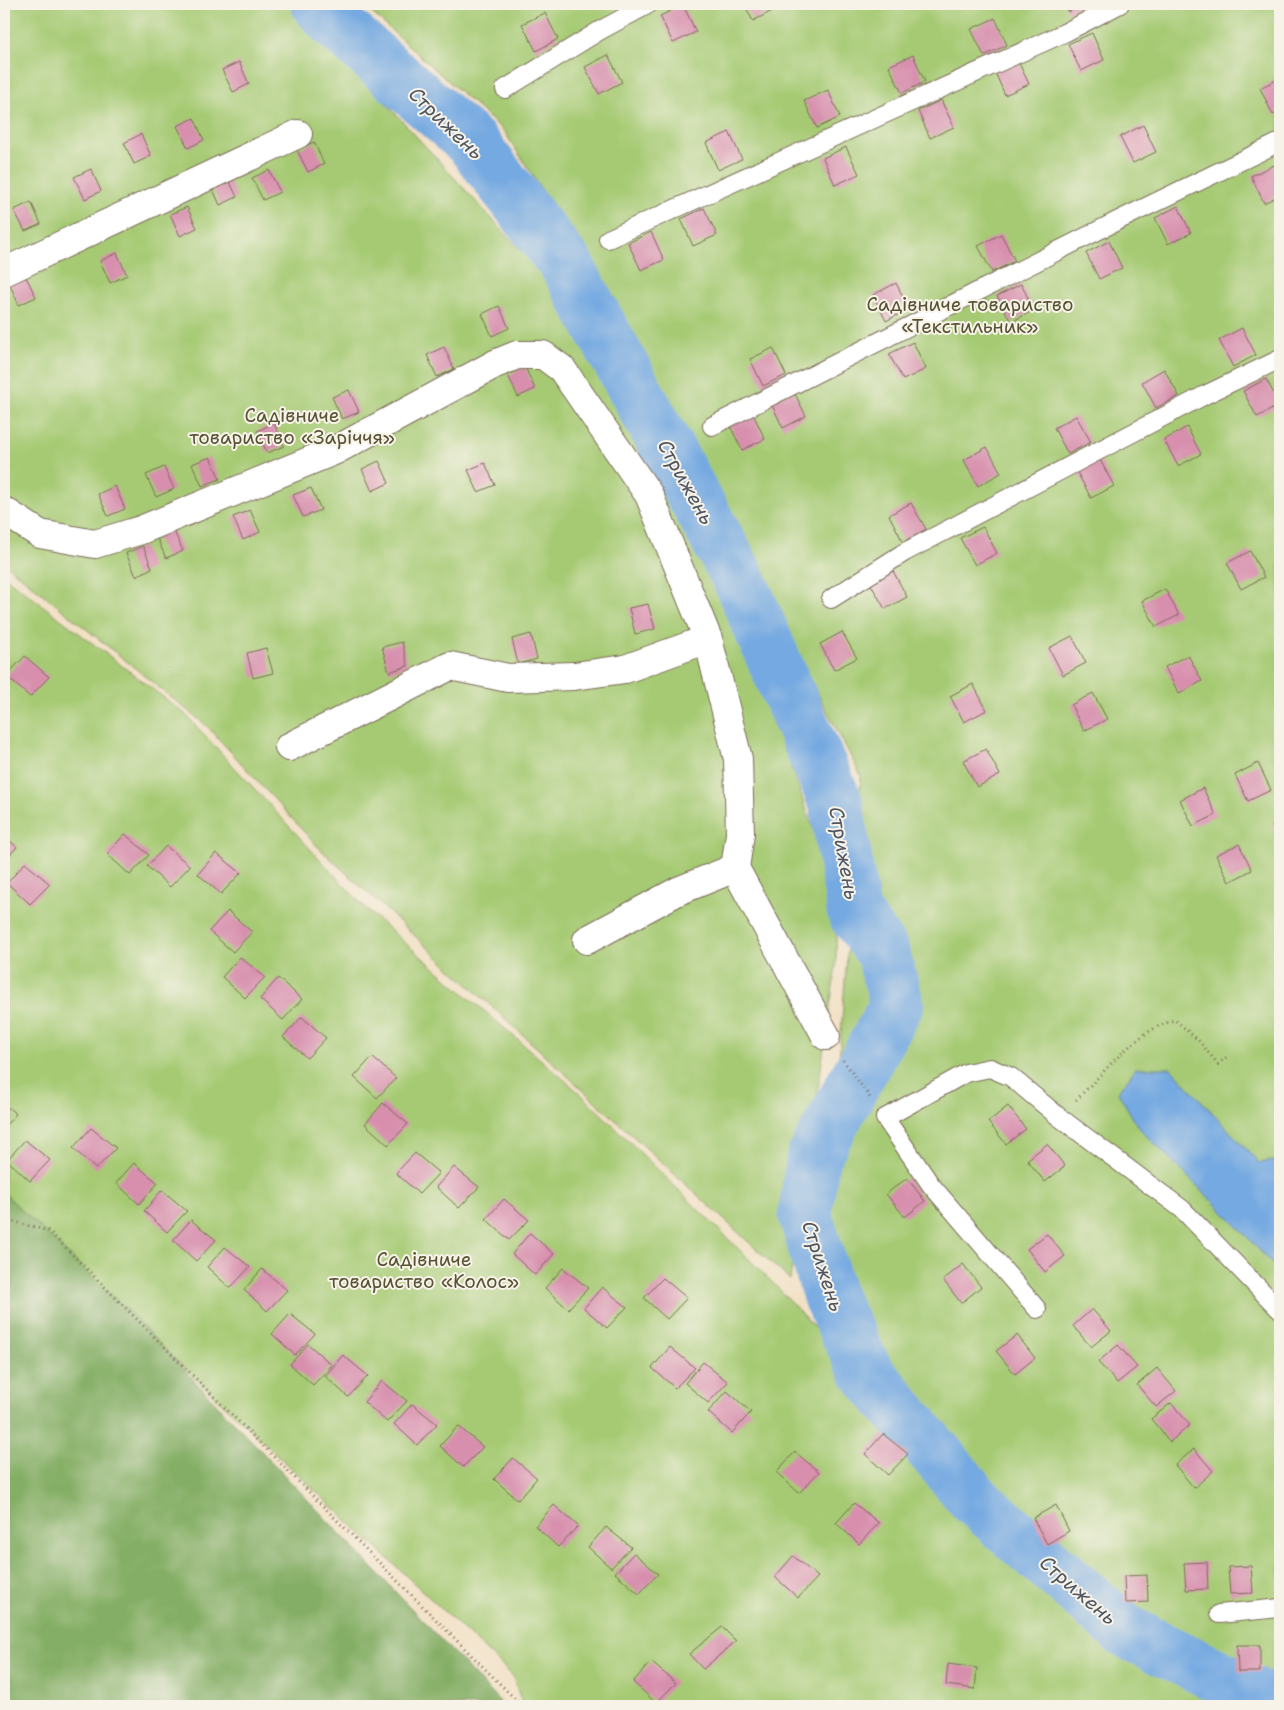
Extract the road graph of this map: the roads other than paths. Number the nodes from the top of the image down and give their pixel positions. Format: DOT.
graph roads {
  1 [pos="649,4"];
  2 [pos="1120,4"];
  3 [pos="505,89"];
  4 [pos="298,134"];
  5 [pos="1280,142"];
  6 [pos="608,239"];
  7 [pos="4,272"];
  8 [pos="1280,359"];
  9 [pos="712,426"];
  10 [pos="4,511"];
  11 [pos="831,598"];
  12 [pos="708,639"];
  13 [pos="289,747"];
  14 [pos="735,868"];
  15 [pos="587,940"];
  16 [pos="826,1036"];
  17 [pos="1037,1310"];
  18 [pos="1280,1310"];
  19 [pos="1280,1608"];
  20 [pos="1219,1614"];
  1 -- 3 [label="lane"];
  2 -- 6 [label="lane"];
  4 -- 7 [label="street"];
  5 -- 9 [label="lane"];
  8 -- 11 [label="lane"];
  10 -- 12 [label="street"];
  12 -- 13 [label="street"];
  12 -- 14 [label="street"];
  14 -- 15 [label="street"];
  14 -- 16 [label="street"];
  17 -- 18 [label="lane"];
  19 -- 20 [label="lane"];
}
